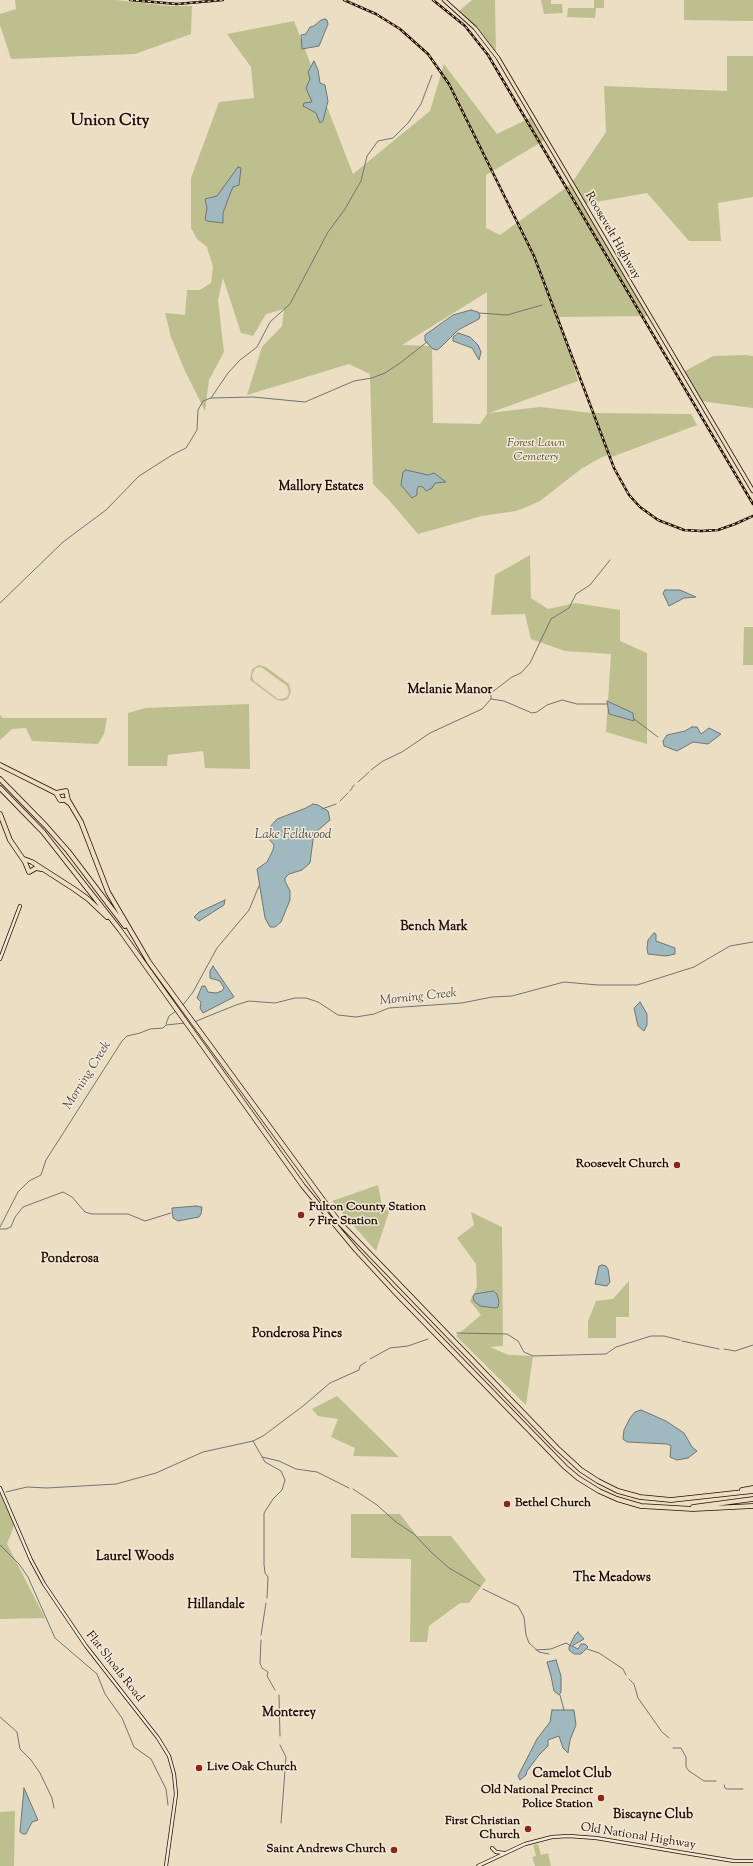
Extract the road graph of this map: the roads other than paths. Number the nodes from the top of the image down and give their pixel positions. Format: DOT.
graph roads {
  1 [pos="444,0"];
  2 [pos="753,491"];
  3 [pos="0,765"];
  4 [pos="0,779"];
  5 [pos="0,788"];
  6 [pos="56,793"];
  7 [pos="69,803"];
  8 [pos="0,814"];
  9 [pos="24,859"];
  10 [pos="41,869"];
  11 [pos="20,906"];
  12 [pos="138,945"];
  13 [pos="0,959"];
  14 [pos="142,960"];
  15 [pos="0,1488"];
  16 [pos="753,1488"];
  17 [pos="753,1491"];
  18 [pos="705,1497"];
  19 [pos="753,1499"];
  20 [pos="753,1506"];
  21 [pos="664,1508"];
  22 [pos="492,1848"];
  23 [pos="504,1853"];
  24 [pos="753,1861"];
  25 [pos="166,1866"];
  26 [pos="478,1866"];
  1 -- 2 [label="main road, Roosevelt Highway"];
  3 -- 6 [label="highway"];
  4 -- 12 [label="highway"];
  5 -- 14 [label="highway"];
  6 -- 7 [label="highway"];
  6 -- 7 [label="highway"];
  7 -- 12 [label="highway"];
  8 -- 9 [label="highway"];
  9 -- 10 [label="highway"];
  9 -- 10 [label="highway"];
  10 -- 14 [label="highway"];
  11 -- 13 [label="main road"];
  12 -- 18 [label="highway"];
  14 -- 21 [label="highway"];
  15 -- 25 [label="main road, Flat Shoals Road"];
  16 -- 18 [label="highway"];
  17 -- 18 [label="highway"];
  19 -- 21 [label="highway"];
  20 -- 21 [label="highway"];
  22 -- 23 [label="main road"];
  23 -- 24 [label="main road, Old National Highway"];
  23 -- 26 [label="main road, Old National Highway"];
}
